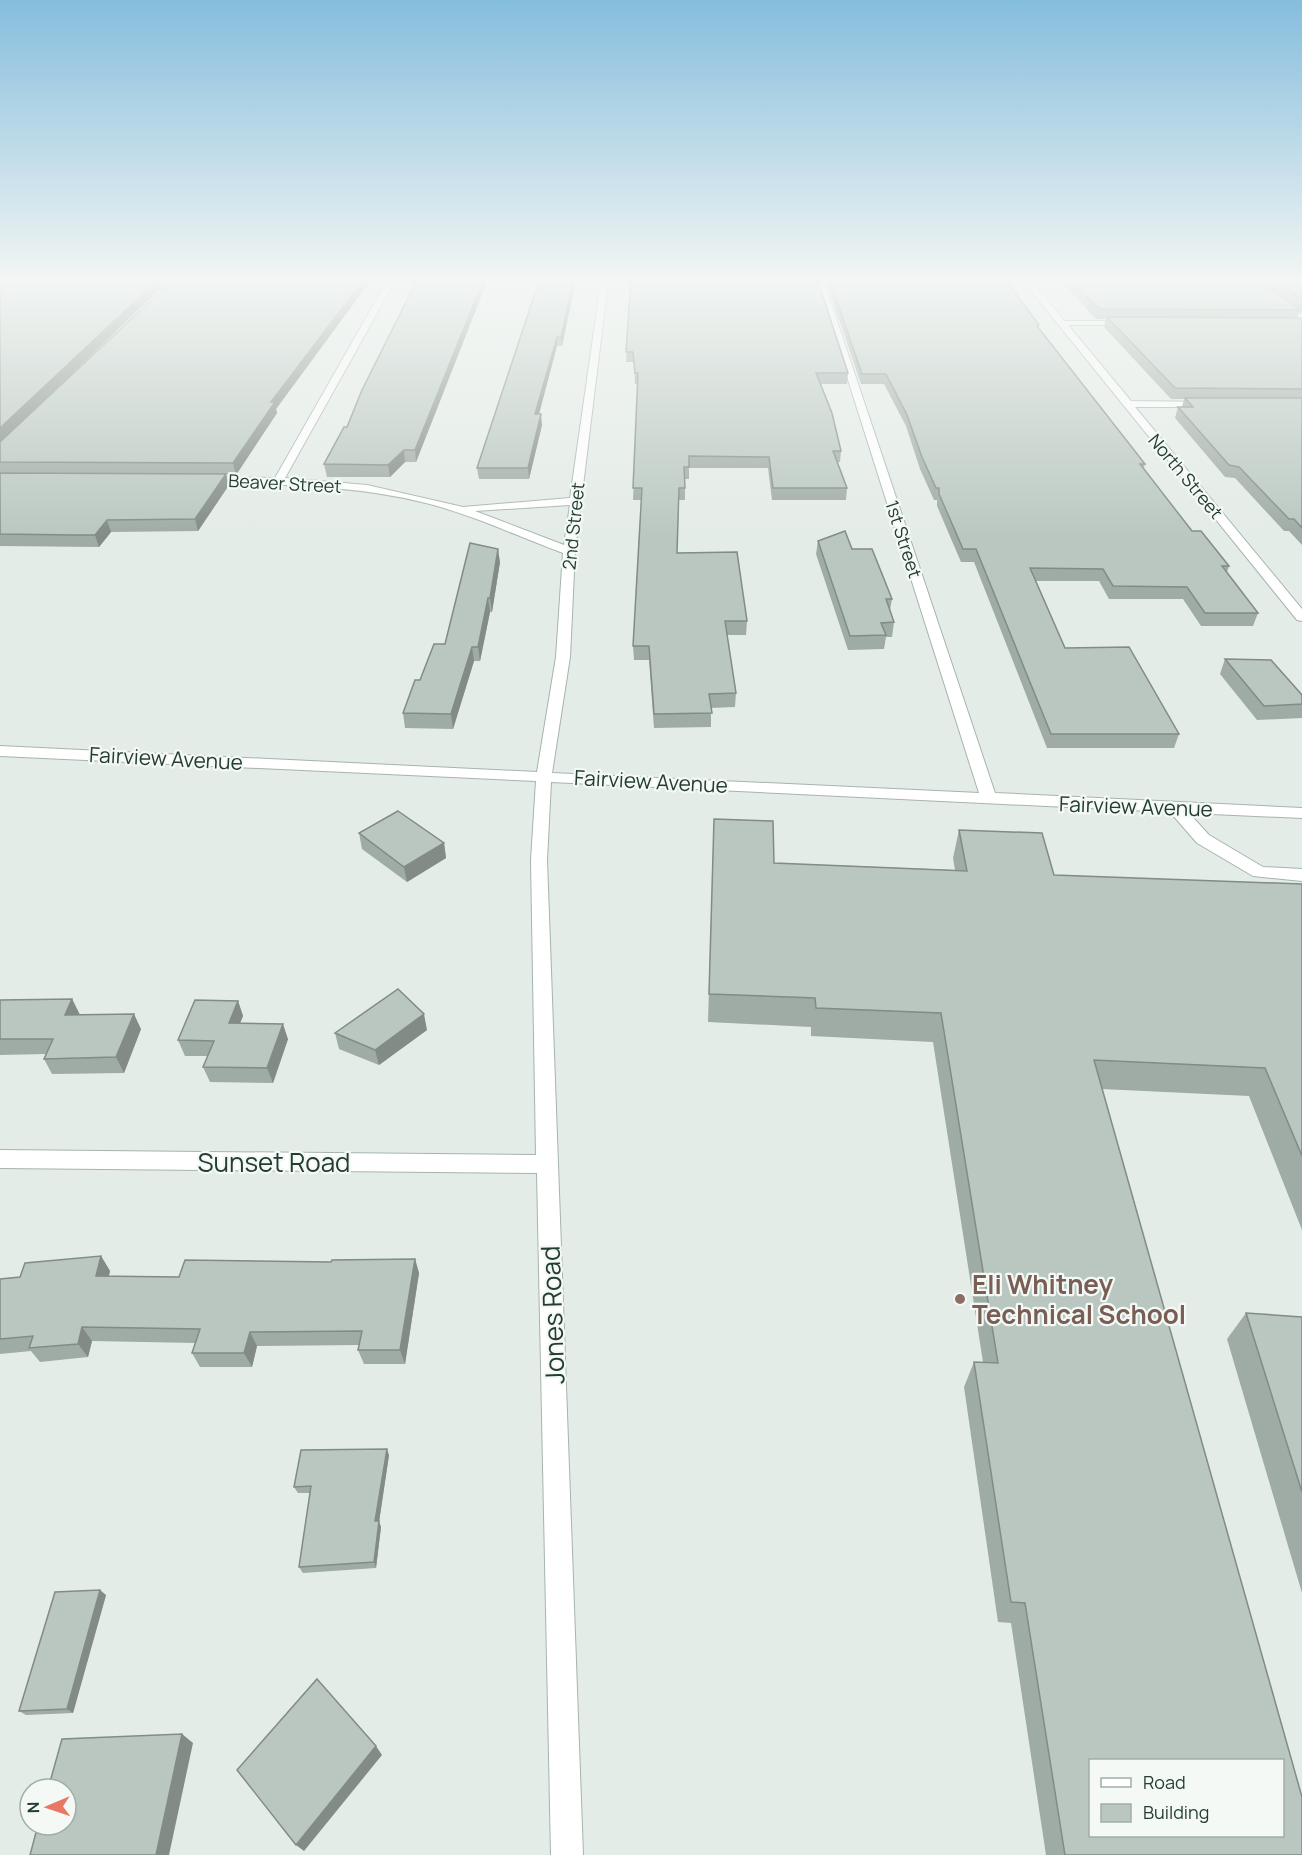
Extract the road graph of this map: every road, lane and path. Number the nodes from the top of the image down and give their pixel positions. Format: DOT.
graph roads {
  1 [pos="344,365"];
  2 [pos="593,365"];
  3 [pos="847,365"];
  4 [pos="1096,365"];
  5 [pos="1126,404"];
  6 [pos="1220,404"];
  7 [pos="186,480"];
  8 [pos="279,480"];
  9 [pos="575,501"];
  10 [pos="460,509"];
  11 [pos="569,550"];
  12 [pos="1302,617"];
  13 [pos="0,751"];
  14 [pos="544,775"];
  15 [pos="989,799"];
  16 [pos="1175,807"];
  17 [pos="1302,813"];
  18 [pos="1302,875"];
  19 [pos="0,1160"];
  20 [pos="548,1164"];
  21 [pos="567,1855"];
  1 -- 8 [label="street"];
  2 -- 9 [label="street, 2nd Street"];
  3 -- 15 [label="street, 1st Street"];
  4 -- 5 [label="street, North Street"];
  5 -- 6 [label="street"];
  5 -- 12 [label="street, North Street"];
  7 -- 8 [label="street, Beaver Street"];
  8 -- 10 [label="street, Beaver Street"];
  9 -- 10 [label="street, Beaver Street"];
  9 -- 11 [label="street, 2nd Street"];
  10 -- 11 [label="street, Beaver Street"];
  11 -- 14 [label="street, 2nd Street"];
  13 -- 14 [label="street, Fairview Avenue"];
  14 -- 15 [label="street, Fairview Avenue"];
  14 -- 20 [label="street, Jones Road"];
  15 -- 16 [label="street, Fairview Avenue"];
  16 -- 17 [label="street, Fairview Avenue"];
  16 -- 18 [label="street"];
  19 -- 20 [label="street, Sunset Road"];
  20 -- 21 [label="street, Jones Road"];
}
